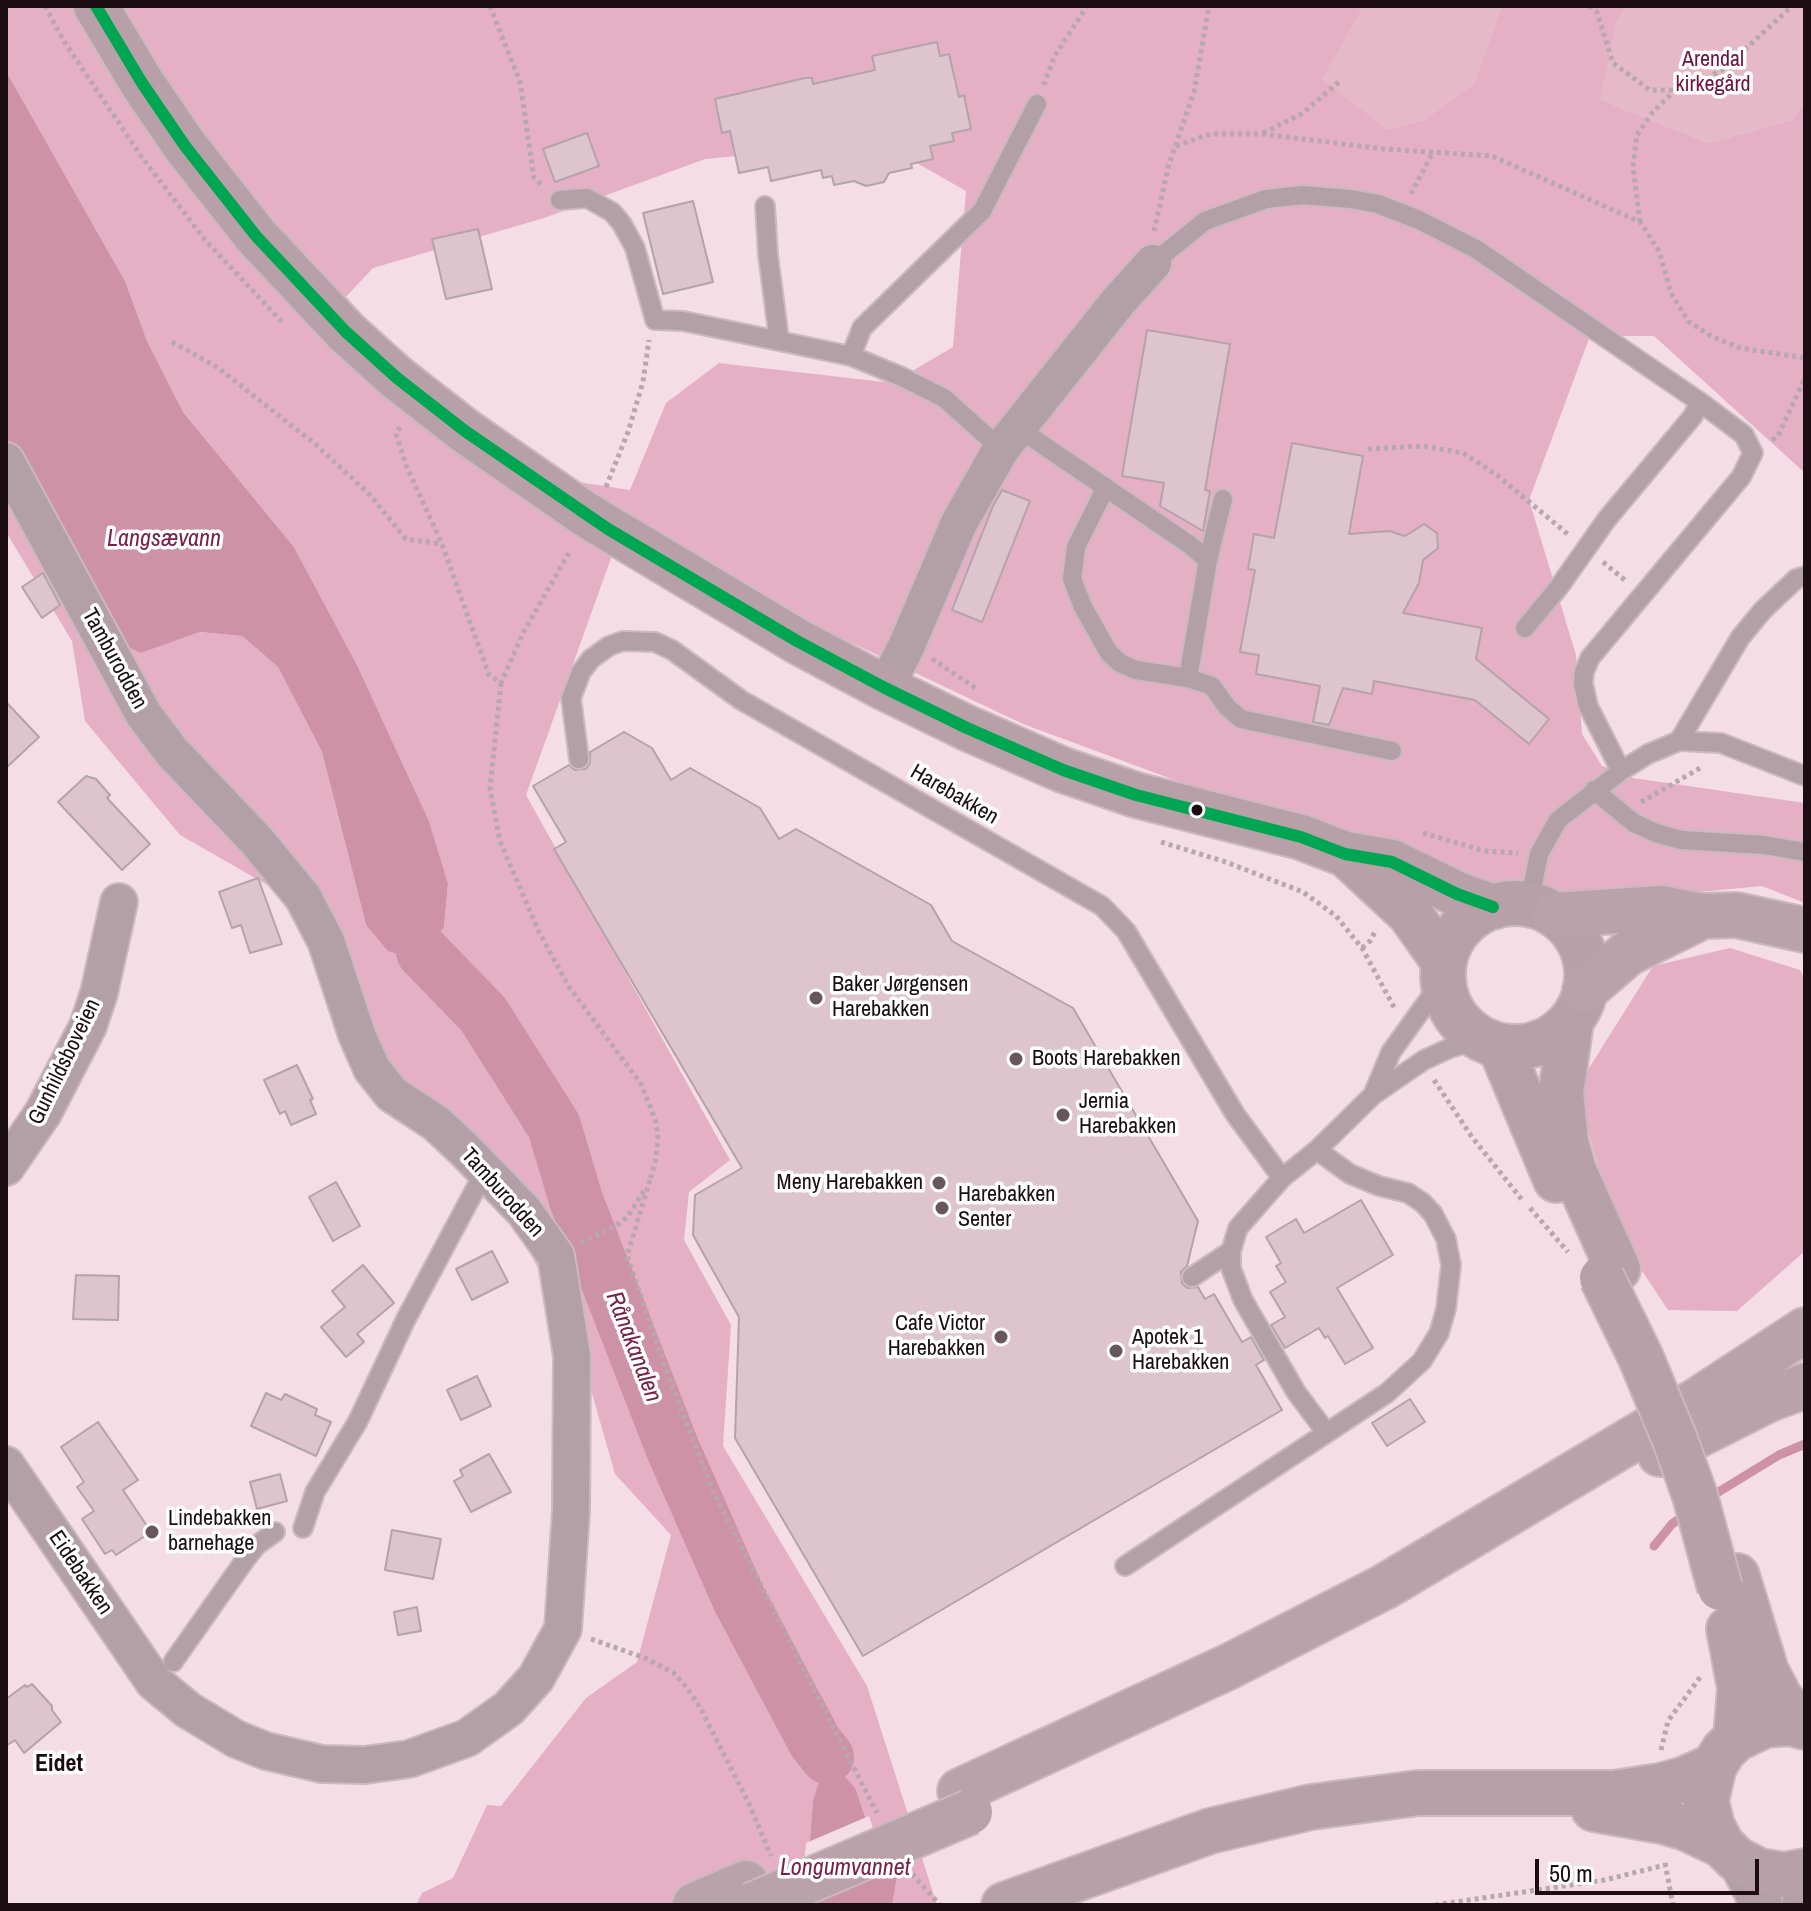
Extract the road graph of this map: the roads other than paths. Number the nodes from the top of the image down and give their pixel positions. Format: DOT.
graph roads {
  1 [pos="96,6"];
  2 [pos="1037,104"];
  3 [pos="560,200"];
  4 [pos="765,206"];
  5 [pos="1153,263"];
  6 [pos="779,339"];
  7 [pos="851,356"];
  8 [pos="1700,402"];
  9 [pos="1010,439"];
  10 [pos="6,461"];
  11 [pos="1106,487"];
  12 [pos="1223,499"];
  13 [pos="1208,560"];
  14 [pos="1805,576"];
  15 [pos="1525,628"];
  16 [pos="1188,678"];
  17 [pos="885,688"];
  18 [pos="1679,741"];
  19 [pos="1392,751"];
  20 [pos="579,759"];
  21 [pos="1617,774"];
  22 [pos="1805,776"];
  23 [pos="1594,790"];
  24 [pos="1805,852"];
  25 [pos="1345,854"];
  26 [pos="119,902"];
  27 [pos="1526,909"];
  28 [pos="1703,916"];
  29 [pos="1804,930"];
  30 [pos="1443,971"];
  31 [pos="1578,1006"];
  32 [pos="1490,1042"];
  33 [pos="1373,1095"];
  34 [pos="1317,1150"];
  35 [pos="6,1167"];
  36 [pos="485,1171"];
  37 [pos="1282,1178"];
  38 [pos="1231,1251"];
  39 [pos="1598,1270"];
  40 [pos="1192,1277"];
  41 [pos="1805,1298"];
  42 [pos="1805,1330"];
  43 [pos="1805,1354"];
  44 [pos="1805,1386"];
  45 [pos="1326,1432"];
  46 [pos="1594,1463"];
  47 [pos="1640,1464"];
  48 [pos="6,1465"];
  49 [pos="303,1528"];
  50 [pos="275,1532"];
  51 [pos="1125,1566"];
  52 [pos="1728,1582"];
  53 [pos="164,1672"];
  54 [pos="1804,1726"];
  55 [pos="1725,1752"];
  56 [pos="965,1801"];
  57 [pos="1732,1854"];
  58 [pos="1805,1871"];
  59 [pos="1086,1882"];
  60 [pos="756,1888"];
  61 [pos="695,1905"];
  62 [pos="1004,1905"];
  63 [pos="1046,1905"];
  64 [pos="1760,1905"];
  1 -- 17 [label="main road"];
  2 -- 7 [label="lane"];
  3 -- 6 [label="lane"];
  4 -- 6 [label="lane"];
  5 -- 8 [label="lane"];
  5 -- 9 [label="street"];
  6 -- 7 [label="lane"];
  7 -- 9 [label="lane"];
  8 -- 15 [label="lane"];
  8 -- 21 [label="lane"];
  9 -- 11 [label="lane"];
  9 -- 17 [label="street"];
  10 -- 36 [label="street, Tamburodden"];
  11 -- 13 [label="lane"];
  11 -- 16 [label="lane"];
  12 -- 13 [label="lane"];
  13 -- 16 [label="lane"];
  14 -- 18 [label="lane"];
  16 -- 19 [label="lane"];
  17 -- 25 [label="main road"];
  18 -- 21 [label="lane"];
  18 -- 22 [label="lane"];
  20 -- 37 [label="lane, Harebakken"];
  21 -- 23 [label="lane"];
  23 -- 24 [label="lane"];
  23 -- 27 [label="lane"];
  25 -- 27 [label="main road"];
  25 -- 30 [label="main road"];
  26 -- 35 [label="street, Gunhildsboveien"];
  27 -- 28 [label="highway"];
  27 -- 30 [label="main road"];
  27 -- 31 [label="main road"];
  28 -- 29 [label="highway"];
  28 -- 31 [label="highway"];
  30 -- 32 [label="main road"];
  30 -- 33 [label="lane"];
  31 -- 32 [label="main road"];
  31 -- 39 [label="main road"];
  32 -- 33 [label="lane"];
  32 -- 39 [label="main road"];
  33 -- 34 [label="lane"];
  34 -- 37 [label="lane"];
  34 -- 45 [label="lane"];
  36 -- 49 [label="lane"];
  36 -- 53 [label="street, Tamburodden"];
  37 -- 38 [label="lane"];
  38 -- 40 [label="lane"];
  38 -- 45 [label="lane"];
  39 -- 52 [label="main road, bridge"];
  41 -- 46 [label="highway"];
  42 -- 46 [label="highway"];
  43 -- 47 [label="highway"];
  44 -- 47 [label="highway"];
  45 -- 51 [label="lane"];
  46 -- 56 [label="highway"];
  47 -- 56 [label="highway"];
  48 -- 53 [label="street, Eidebakken"];
  50 -- 53 [label="lane"];
  52 -- 54 [label="main road"];
  52 -- 55 [label="main road"];
  54 -- 55 [label="main road"];
  55 -- 57 [label="main road"];
  55 -- 59 [label="main road"];
  56 -- 60 [label="highway"];
  57 -- 58 [label="main road"];
  57 -- 59 [label="main road"];
  57 -- 64 [label="main road"];
  59 -- 62 [label="main road"];
  59 -- 63 [label="main road"];
  60 -- 61 [label="highway"];
}
